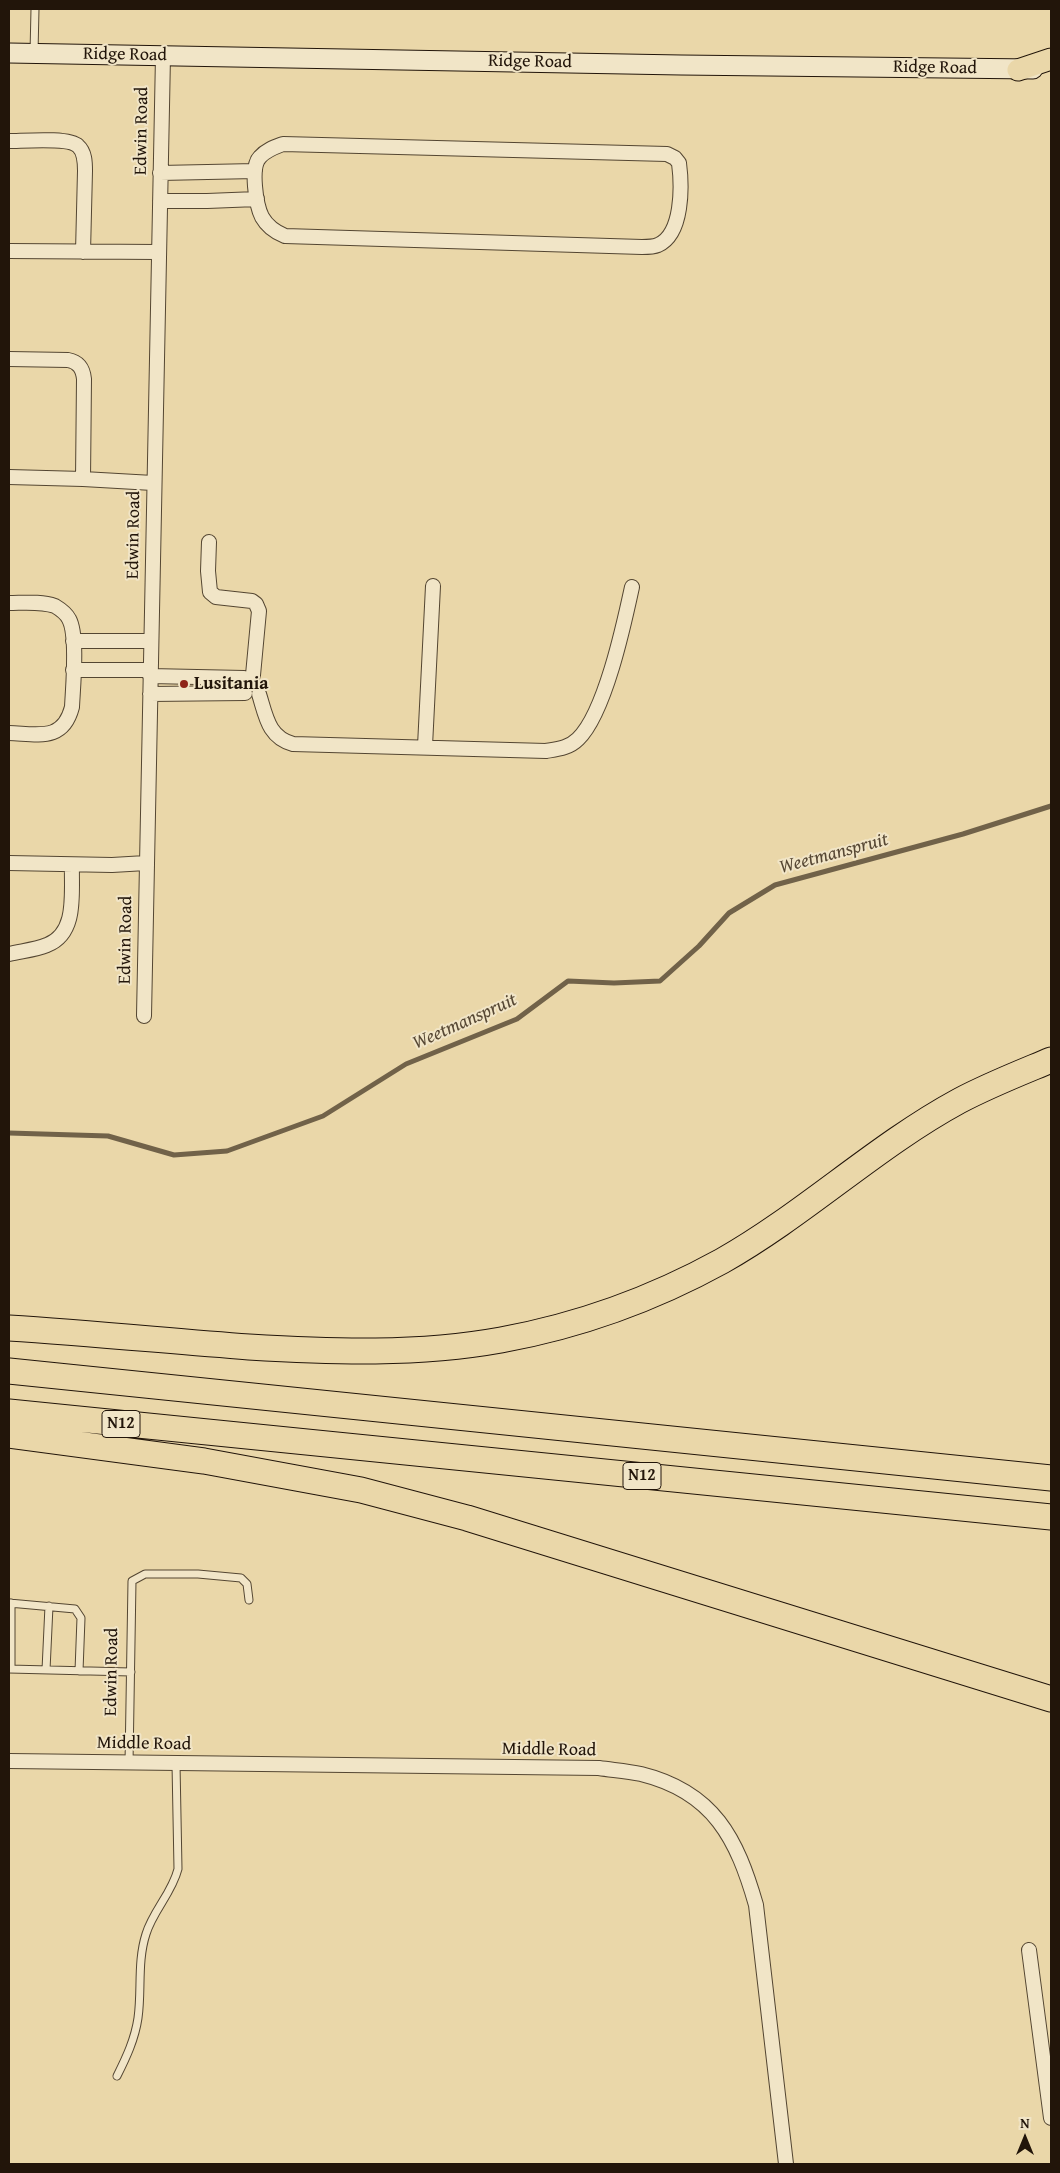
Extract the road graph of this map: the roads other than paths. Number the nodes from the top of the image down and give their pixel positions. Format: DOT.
graph roads {
  1 [pos="35,9"];
  2 [pos="9,53"];
  3 [pos="34,54"];
  4 [pos="163,56"];
  5 [pos="1051,59"];
  6 [pos="1051,68"];
  7 [pos="1018,70"];
  8 [pos="9,141"];
  9 [pos="255,171"];
  10 [pos="160,173"];
  11 [pos="257,199"];
  12 [pos="160,201"];
  13 [pos="9,251"];
  14 [pos="83,252"];
  15 [pos="157,252"];
  16 [pos="9,359"];
  17 [pos="9,478"];
  18 [pos="83,479"];
  19 [pos="154,483"];
  20 [pos="209,542"];
  21 [pos="433,586"];
  22 [pos="632,586"];
  23 [pos="9,603"];
  24 [pos="73,641"];
  25 [pos="150,641"];
  26 [pos="73,670"];
  27 [pos="150,673"];
  28 [pos="249,676"];
  29 [pos="252,693"];
  30 [pos="150,694"];
  31 [pos="9,734"];
  32 [pos="425,746"];
  33 [pos="9,863"];
  34 [pos="146,863"];
  35 [pos="72,864"];
  36 [pos="9,954"];
  37 [pos="144,1016"];
  38 [pos="1051,1060"];
  39 [pos="9,1328"];
  40 [pos="9,1371"];
  41 [pos="9,1412"];
  42 [pos="9,1435"];
  43 [pos="1051,1478"];
  44 [pos="1051,1517"];
  45 [pos="249,1600"];
  46 [pos="10,1603"];
  47 [pos="49,1606"];
  48 [pos="10,1669"];
  49 [pos="46,1670"];
  50 [pos="79,1671"];
  51 [pos="130,1672"];
  52 [pos="1051,1700"];
  53 [pos="9,1761"];
  54 [pos="129,1763"];
  55 [pos="176,1764"];
  56 [pos="1029,1950"];
  57 [pos="117,2076"];
  58 [pos="1051,2118"];
  59 [pos="786,2164"];
  1 -- 3 [label="lane"];
  2 -- 3 [label="main road, Ridge Road"];
  3 -- 4 [label="main road, Ridge Road"];
  4 -- 7 [label="main road, Ridge Road"];
  4 -- 10 [label="street, Edwin Road"];
  5 -- 7 [label="main road"];
  6 -- 7 [label="main road, Ridge Road"];
  8 -- 14 [label="street"];
  9 -- 10 [label="street"];
  9 -- 11 [label="street"];
  9 -- 11 [label="street"];
  10 -- 12 [label="street, Edwin Road"];
  11 -- 12 [label="street"];
  12 -- 15 [label="street, Edwin Road"];
  13 -- 14 [label="street"];
  14 -- 15 [label="street"];
  15 -- 19 [label="street, Edwin Road"];
  16 -- 18 [label="street"];
  17 -- 18 [label="street"];
  18 -- 19 [label="street"];
  19 -- 25 [label="street, Edwin Road"];
  20 -- 28 [label="street"];
  21 -- 32 [label="street"];
  22 -- 32 [label="street"];
  23 -- 24 [label="street"];
  24 -- 25 [label="street"];
  24 -- 26 [label="street"];
  25 -- 27 [label="street, Edwin Road"];
  26 -- 27 [label="street"];
  26 -- 31 [label="street"];
  27 -- 28 [label="street"];
  27 -- 30 [label="street, Edwin Road"];
  28 -- 29 [label="street"];
  28 -- 29 [label="street"];
  29 -- 30 [label="street"];
  29 -- 32 [label="street"];
  30 -- 34 [label="street, Edwin Road"];
  33 -- 35 [label="street"];
  34 -- 35 [label="street"];
  34 -- 37 [label="street, Edwin Road"];
  35 -- 36 [label="street"];
  38 -- 39 [label="highway"];
  40 -- 43 [label="highway, N12"];
  41 -- 44 [label="highway, N12"];
  42 -- 52 [label="highway"];
  45 -- 51 [label="lane, Edwin Road"];
  46 -- 47 [label="lane"];
  46 -- 48 [label="lane"];
  47 -- 49 [label="lane"];
  47 -- 50 [label="lane"];
  48 -- 49 [label="lane"];
  49 -- 50 [label="lane"];
  50 -- 51 [label="lane"];
  51 -- 54 [label="lane, Edwin Road"];
  53 -- 54 [label="street, Middle Road"];
  54 -- 55 [label="street, Middle Road"];
  55 -- 57 [label="lane"];
  55 -- 59 [label="street, Middle Road"];
  56 -- 58 [label="street"];
}
